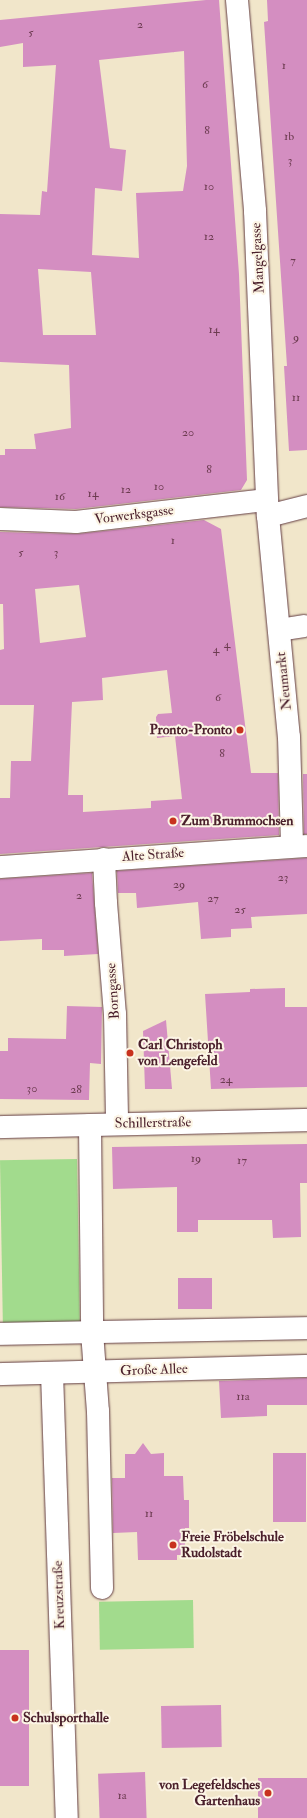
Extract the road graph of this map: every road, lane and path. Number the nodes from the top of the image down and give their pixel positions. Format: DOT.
graph roads {
  1 [pos="238,0"];
  2 [pos="307,506"];
  3 [pos="268,508"];
  4 [pos="0,519"];
  5 [pos="304,626"];
  6 [pos="279,630"];
  7 [pos="299,846"];
  8 [pos="104,859"];
  9 [pos="0,866"];
  10 [pos="307,1120"];
  11 [pos="117,1123"];
  12 [pos="90,1125"];
  13 [pos="0,1127"];
  14 [pos="307,1328"];
  15 [pos="92,1332"];
  16 [pos="0,1334"];
  17 [pos="307,1366"];
  18 [pos="94,1372"];
  19 [pos="52,1373"];
  20 [pos="0,1374"];
  21 [pos="102,1588"];
  22 [pos="67,1818"];
  1 -- 3 [label="street, Mangelgasse"];
  2 -- 3 [label="street, Vorwerksgasse"];
  3 -- 4 [label="street, Vorwerksgasse"];
  3 -- 6 [label="street, Neumarkt"];
  5 -- 6 [label="street"];
  6 -- 7 [label="street, Neumarkt"];
  7 -- 8 [label="street, Alte Straße"];
  8 -- 9 [label="street, Alte Straße"];
  8 -- 11 [label="street, Borngasse"];
  10 -- 11 [label="street, Schillerstraße"];
  11 -- 12 [label="street, Schillerstraße"];
  12 -- 13 [label="street, Schillerstraße"];
  12 -- 15 [label="street"];
  14 -- 15 [label="street"];
  15 -- 16 [label="street"];
  15 -- 18 [label="street"];
  17 -- 18 [label="street, Große Allee"];
  18 -- 19 [label="street, Große Allee"];
  18 -- 21 [label="street"];
  19 -- 20 [label="street, Große Allee"];
  19 -- 22 [label="street, Kreuzstraße"];
}
